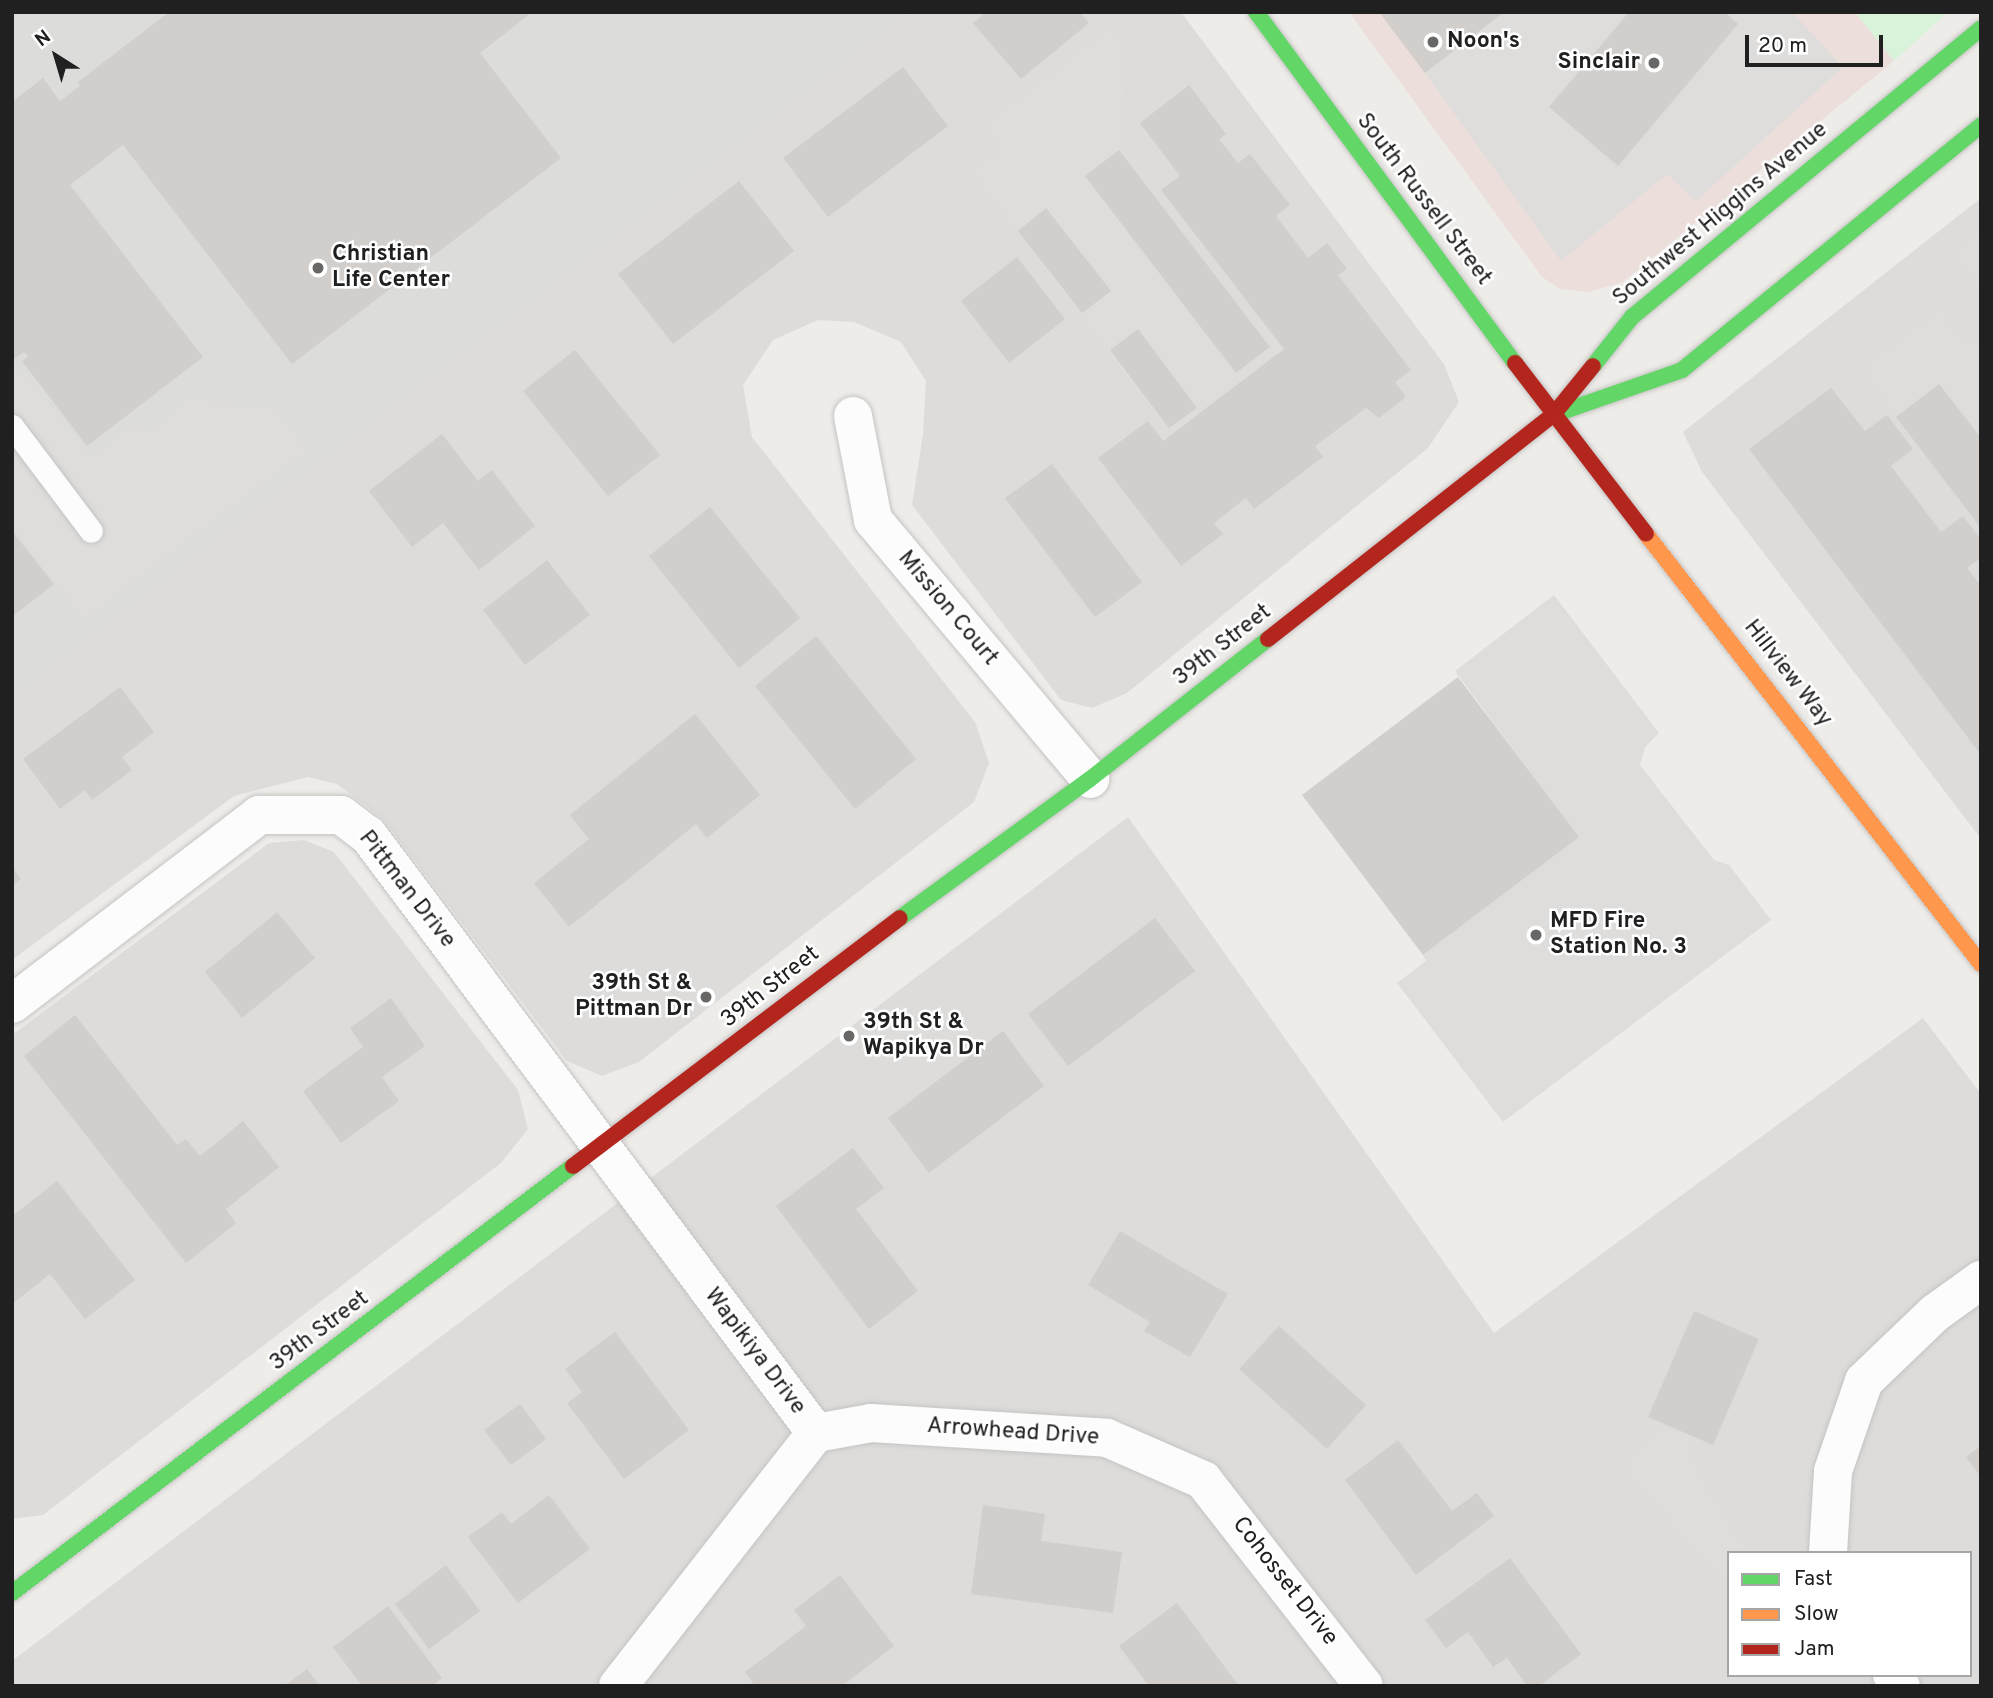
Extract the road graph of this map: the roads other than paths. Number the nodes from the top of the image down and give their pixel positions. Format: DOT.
graph roads {
  1 [pos="1256,12"];
  2 [pos="1981,28"];
  3 [pos="1981,125"];
  4 [pos="1553,415"];
  5 [pos="853,416"];
  6 [pos="12,426"];
  7 [pos="91,531"];
  8 [pos="1090,779"];
  9 [pos="1981,964"];
  10 [pos="12,1004"];
  11 [pos="600,1149"];
  12 [pos="1981,1280"];
  13 [pos="816,1433"];
  14 [pos="1203,1480"];
  15 [pos="1828,1551"];
  16 [pos="12,1593"];
  17 [pos="618,1686"];
  18 [pos="1364,1686"];
  1 -- 4 [label="main road, South Russell Street"];
  2 -- 4 [label="main road, Southwest Higgins Avenue"];
  3 -- 4 [label="main road"];
  4 -- 8 [label="main road, 39th Street"];
  4 -- 9 [label="main road, Hillview Way"];
  5 -- 8 [label="street, Mission Court"];
  6 -- 7 [label="lane"];
  8 -- 11 [label="main road, 39th Street"];
  10 -- 11 [label="street, Pittman Drive"];
  11 -- 13 [label="street, Wapikiya Drive"];
  11 -- 16 [label="main road, 39th Street"];
  12 -- 15 [label="street"];
  13 -- 14 [label="street, Arrowhead Drive"];
  13 -- 17 [label="street, Wapikiya Drive"];
  14 -- 18 [label="street, Cohosset Drive"];
}
